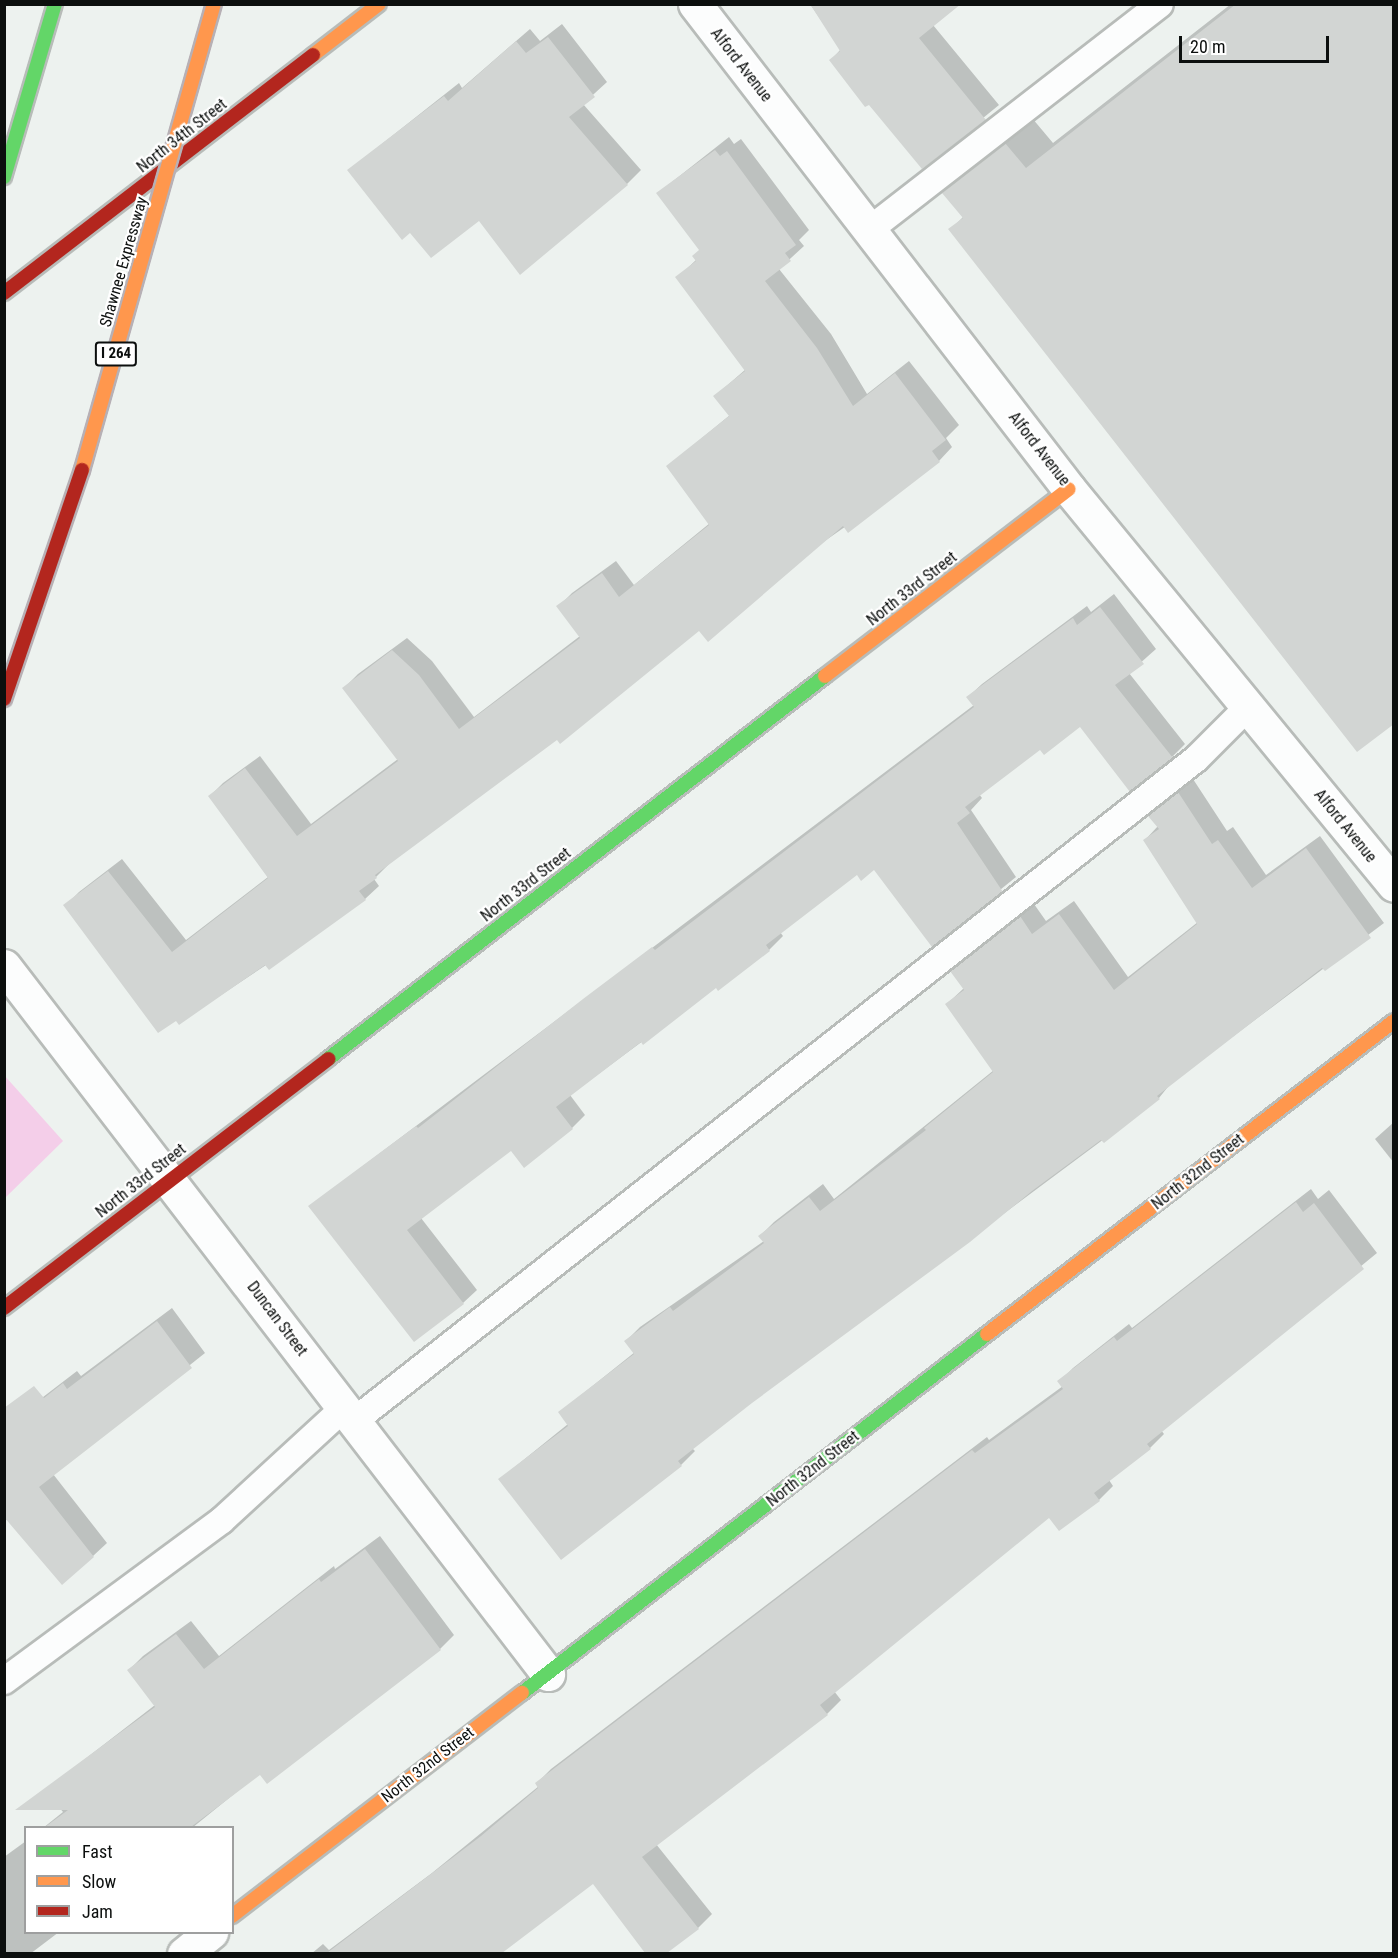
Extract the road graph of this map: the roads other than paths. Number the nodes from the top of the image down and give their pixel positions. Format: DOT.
graph roads {
  1 [pos="55,4"];
  2 [pos="214,4"];
  3 [pos="380,4"];
  4 [pos="695,4"];
  5 [pos="1160,4"];
  6 [pos="6,173"];
  7 [pos="869,230"];
  8 [pos="4,293"];
  9 [pos="1070,489"];
  10 [pos="4,699"];
  11 [pos="1248,707"];
  12 [pos="1394,885"];
  13 [pos="4,966"];
  14 [pos="1394,1021"];
  15 [pos="170,1179"];
  16 [pos="4,1308"];
  17 [pos="349,1415"];
  18 [pos="548,1674"];
  19 [pos="4,1681"];
  20 [pos="234,1914"];
  21 [pos="208,1934"];
  22 [pos="184,1953"];
  1 -- 6 [label="main road"];
  2 -- 10 [label="main road, Shawnee Expressway / I 264, bridge"];
  3 -- 8 [label="main road, North 34th Street"];
  4 -- 7 [label="street, Alford Avenue"];
  5 -- 7 [label="lane"];
  7 -- 9 [label="street, Alford Avenue"];
  9 -- 11 [label="street, Alford Avenue"];
  9 -- 15 [label="main road, North 33rd Street"];
  11 -- 12 [label="street, Alford Avenue"];
  11 -- 17 [label="lane"];
  13 -- 15 [label="street, Duncan Street"];
  14 -- 18 [label="main road, North 32nd Street"];
  15 -- 16 [label="main road, North 33rd Street"];
  15 -- 17 [label="street, Duncan Street"];
  17 -- 18 [label="street, Duncan Street"];
  17 -- 19 [label="lane"];
  18 -- 20 [label="main road, North 32nd Street"];
  21 -- 22 [label="street"];
}
